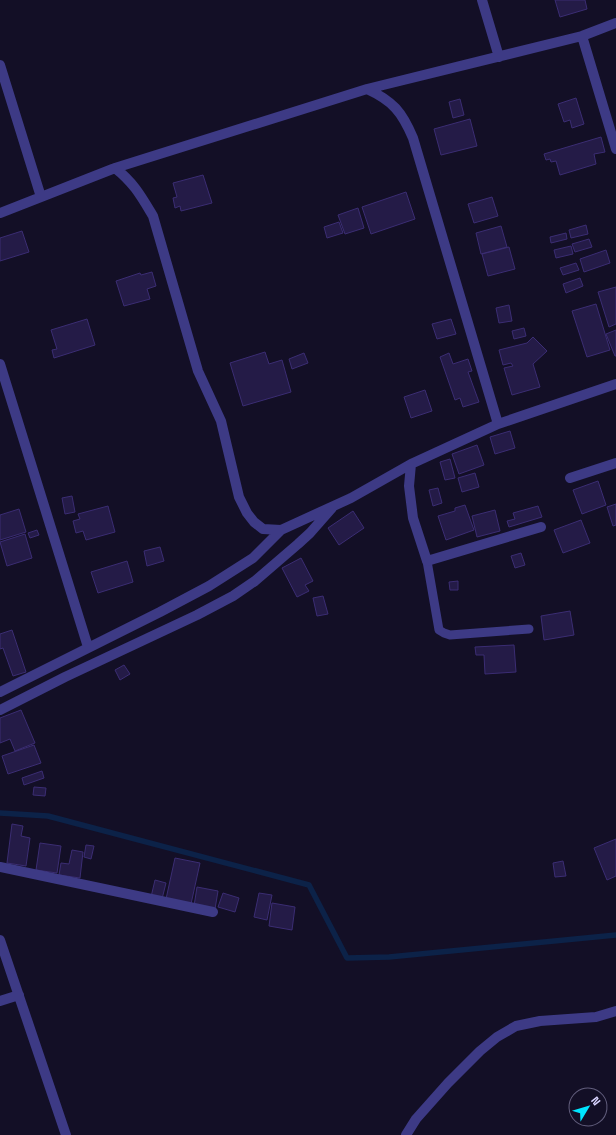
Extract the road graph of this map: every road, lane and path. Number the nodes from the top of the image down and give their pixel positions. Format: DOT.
graph roads {
  1 [pos="482,0"];
  2 [pos="616,23"];
  3 [pos="582,36"];
  4 [pos="499,57"];
  5 [pos="0,65"];
  6 [pos="367,89"];
  7 [pos="616,149"];
  8 [pos="115,168"];
  9 [pos="42,197"];
  10 [pos="0,213"];
  11 [pos="0,364"];
  12 [pos="616,384"];
  13 [pos="498,424"];
  14 [pos="616,463"];
  15 [pos="411,464"];
  16 [pos="570,478"];
  17 [pos="334,506"];
  18 [pos="541,527"];
  19 [pos="281,530"];
  20 [pos="427,561"];
  21 [pos="529,629"];
  22 [pos="88,647"];
  23 [pos="0,692"];
  24 [pos="0,710"];
  25 [pos="0,867"];
  26 [pos="212,912"];
  27 [pos="0,940"];
  28 [pos="18,995"];
  29 [pos="0,1001"];
  30 [pos="616,1011"];
  31 [pos="66,1135"];
  32 [pos="406,1135"];
  1 -- 4 [label="street"];
  2 -- 3 [label="street"];
  3 -- 4 [label="street"];
  3 -- 7 [label="street"];
  4 -- 6 [label="street"];
  5 -- 9 [label="street"];
  6 -- 8 [label="street"];
  6 -- 13 [label="street"];
  8 -- 9 [label="street"];
  8 -- 19 [label="street"];
  9 -- 10 [label="street"];
  11 -- 22 [label="street"];
  12 -- 13 [label="street"];
  13 -- 15 [label="street"];
  14 -- 16 [label="street"];
  15 -- 17 [label="street"];
  15 -- 20 [label="street"];
  17 -- 19 [label="street"];
  17 -- 24 [label="street"];
  18 -- 20 [label="street"];
  19 -- 22 [label="street"];
  20 -- 21 [label="lane"];
  22 -- 23 [label="street"];
  25 -- 26 [label="street"];
  27 -- 28 [label="street"];
  28 -- 29 [label="street"];
  28 -- 31 [label="street"];
  30 -- 32 [label="street"];
}
